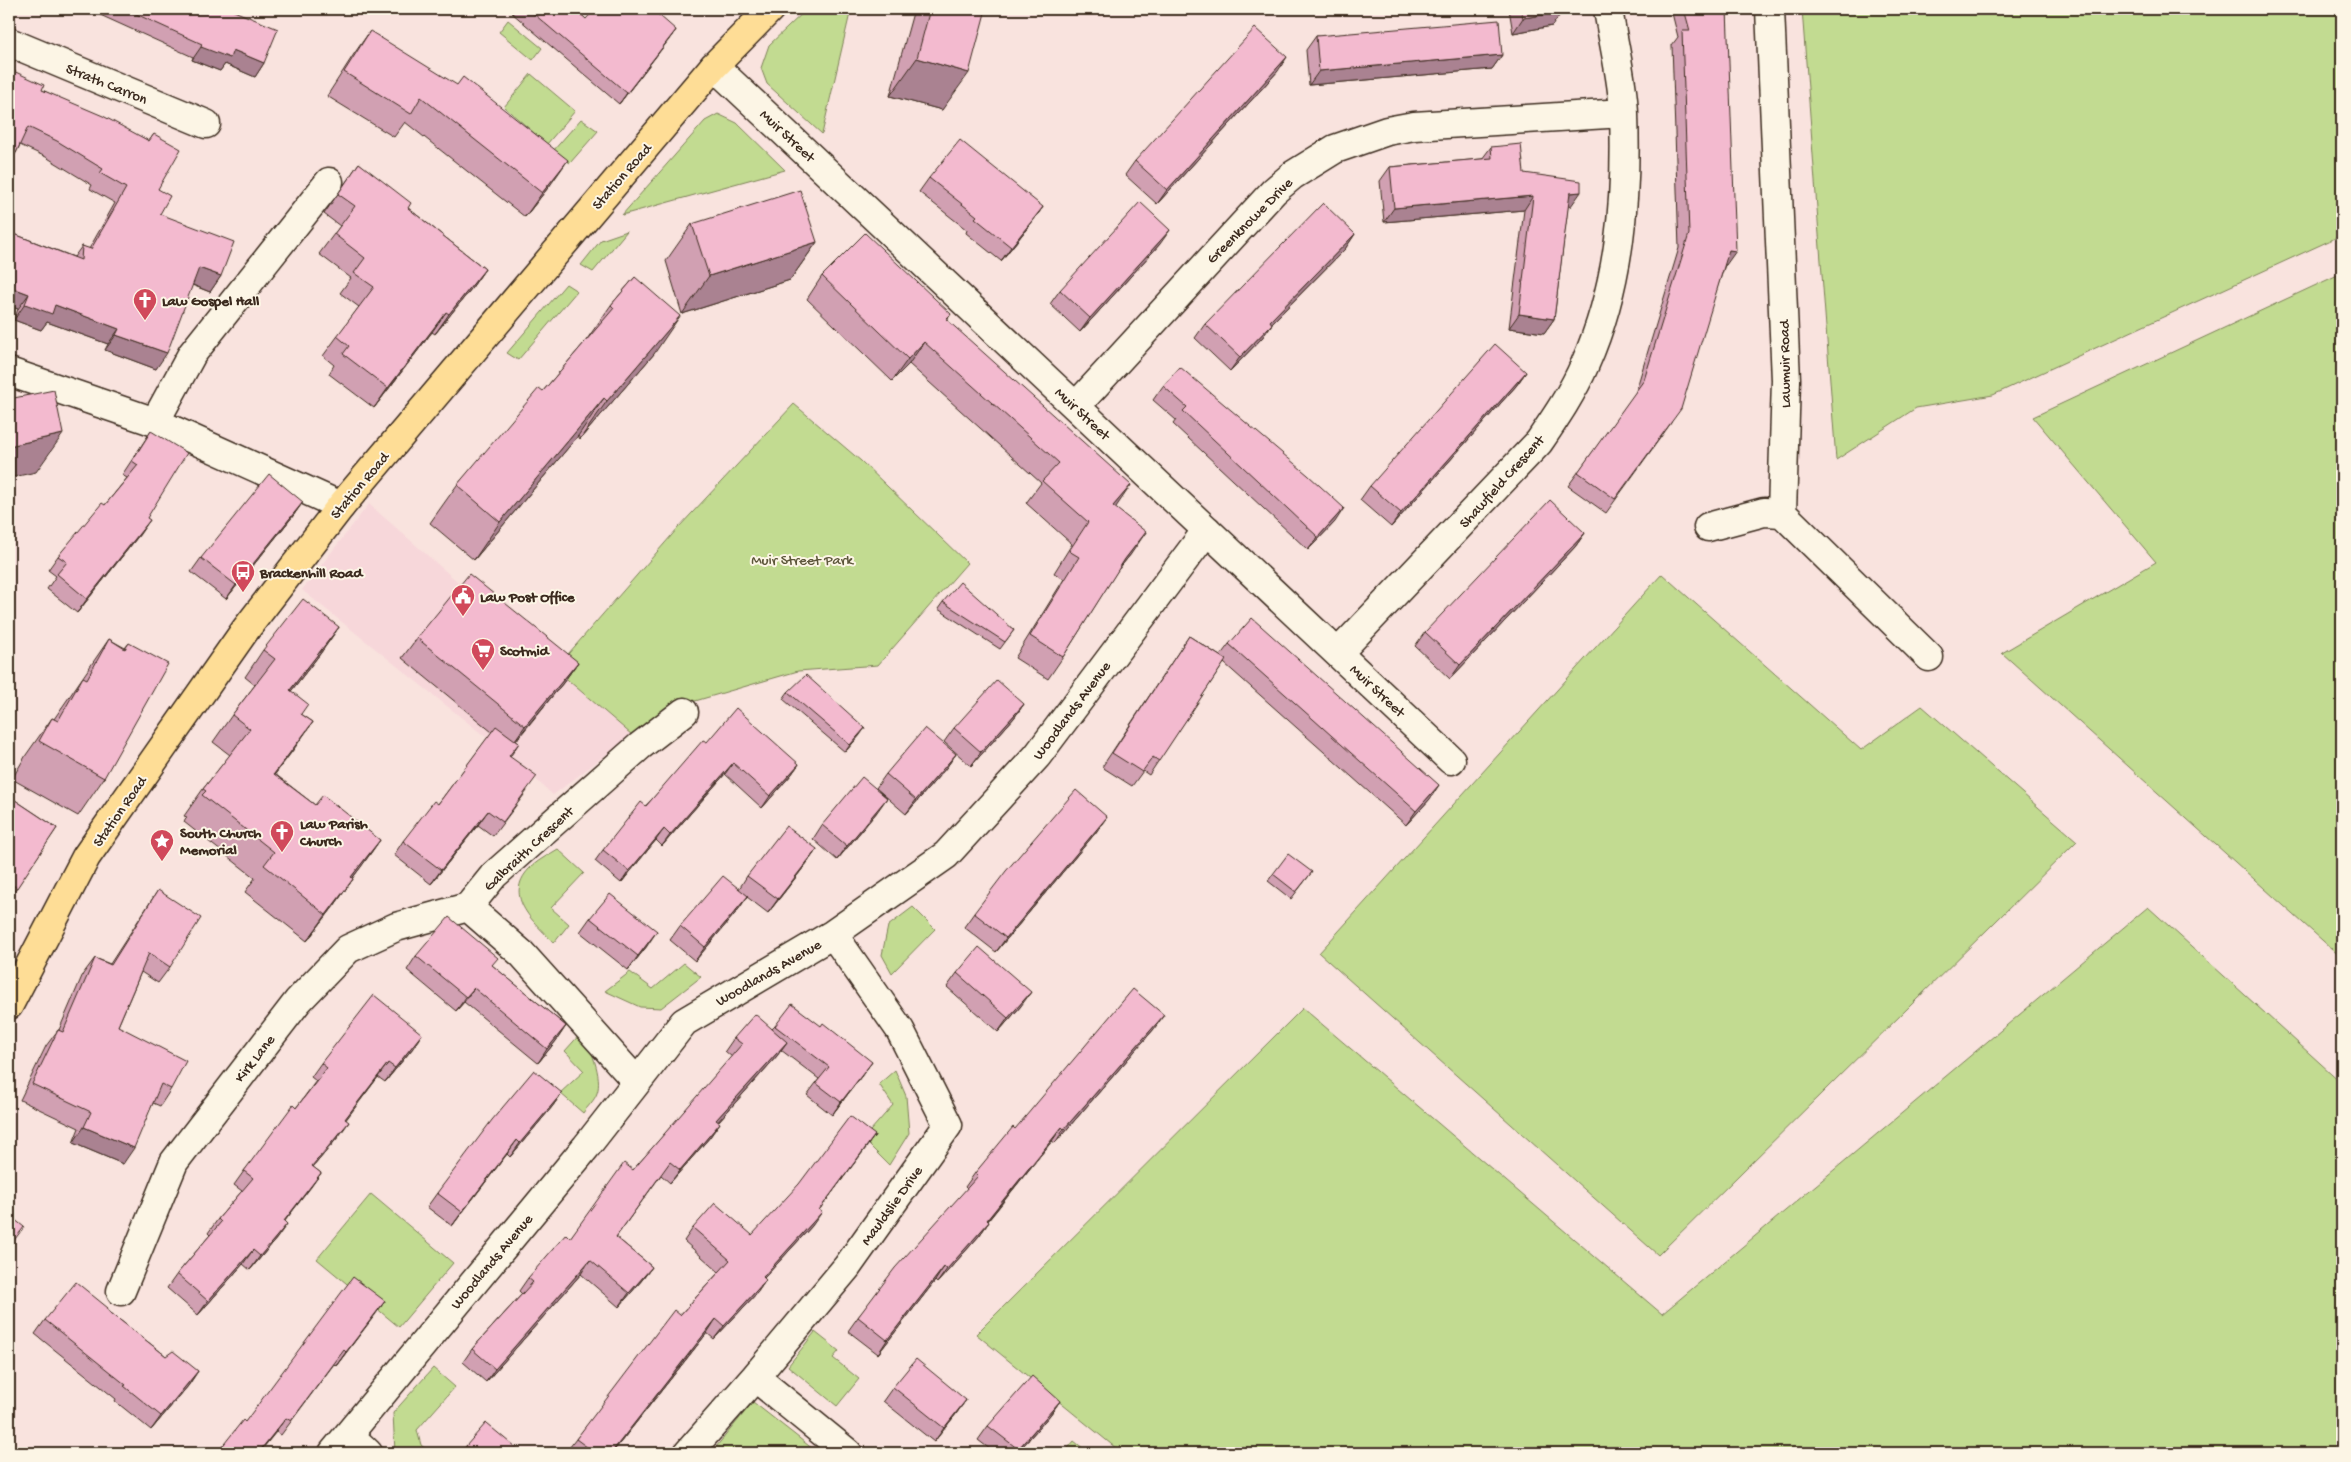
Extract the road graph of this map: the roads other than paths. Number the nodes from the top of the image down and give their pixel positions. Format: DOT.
graph roads {
  1 [pos="770,9"];
  2 [pos="1608,9"];
  3 [pos="1770,9"];
  4 [pos="9,42"];
  5 [pos="714,66"];
  6 [pos="1624,113"];
  7 [pos="206,124"];
  8 [pos="329,182"];
  9 [pos="9,372"];
  10 [pos="1076,406"];
  11 [pos="155,422"];
  12 [pos="341,506"];
  13 [pos="1782,512"];
  14 [pos="1708,527"];
  15 [pos="1207,530"];
  16 [pos="1338,653"];
  17 [pos="1929,657"];
  18 [pos="684,712"];
  19 [pos="1451,760"];
  20 [pos="468,907"];
  21 [pos="833,934"];
  22 [pos="9,1005"];
  23 [pos="637,1082"];
  24 [pos="120,1292"];
  25 [pos="755,1377"];
  26 [pos="341,1444"];
  27 [pos="368,1453"];
  28 [pos="688,1453"];
  29 [pos="848,1453"];
  1 -- 5 [label="main road, Station Road"];
  2 -- 6 [label="street, Shawfield Crescent"];
  3 -- 13 [label="street, Lawmuir Road"];
  4 -- 7 [label="street, Strath Carron"];
  5 -- 10 [label="street, Muir Street"];
  5 -- 12 [label="main road, Station Road"];
  6 -- 10 [label="street, Greenknowe Drive"];
  6 -- 16 [label="street, Shawfield Crescent"];
  8 -- 11 [label="street"];
  9 -- 11 [label="street"];
  10 -- 15 [label="street, Muir Street"];
  11 -- 12 [label="street"];
  12 -- 22 [label="main road, Station Road"];
  13 -- 14 [label="street"];
  13 -- 17 [label="street"];
  15 -- 16 [label="street, Muir Street"];
  15 -- 21 [label="street, Woodlands Avenue"];
  16 -- 19 [label="street, Muir Street"];
  18 -- 20 [label="street, Galbraith Crescent"];
  20 -- 23 [label="street"];
  20 -- 24 [label="street, Kirk Lane"];
  21 -- 23 [label="street, Woodlands Avenue"];
  21 -- 25 [label="street, Mauldslie Drive"];
  23 -- 26 [label="street, Woodlands Avenue"];
  25 -- 28 [label="street, Mauldslie Drive"];
  25 -- 29 [label="street"];
  26 -- 27 [label="street"];
}
